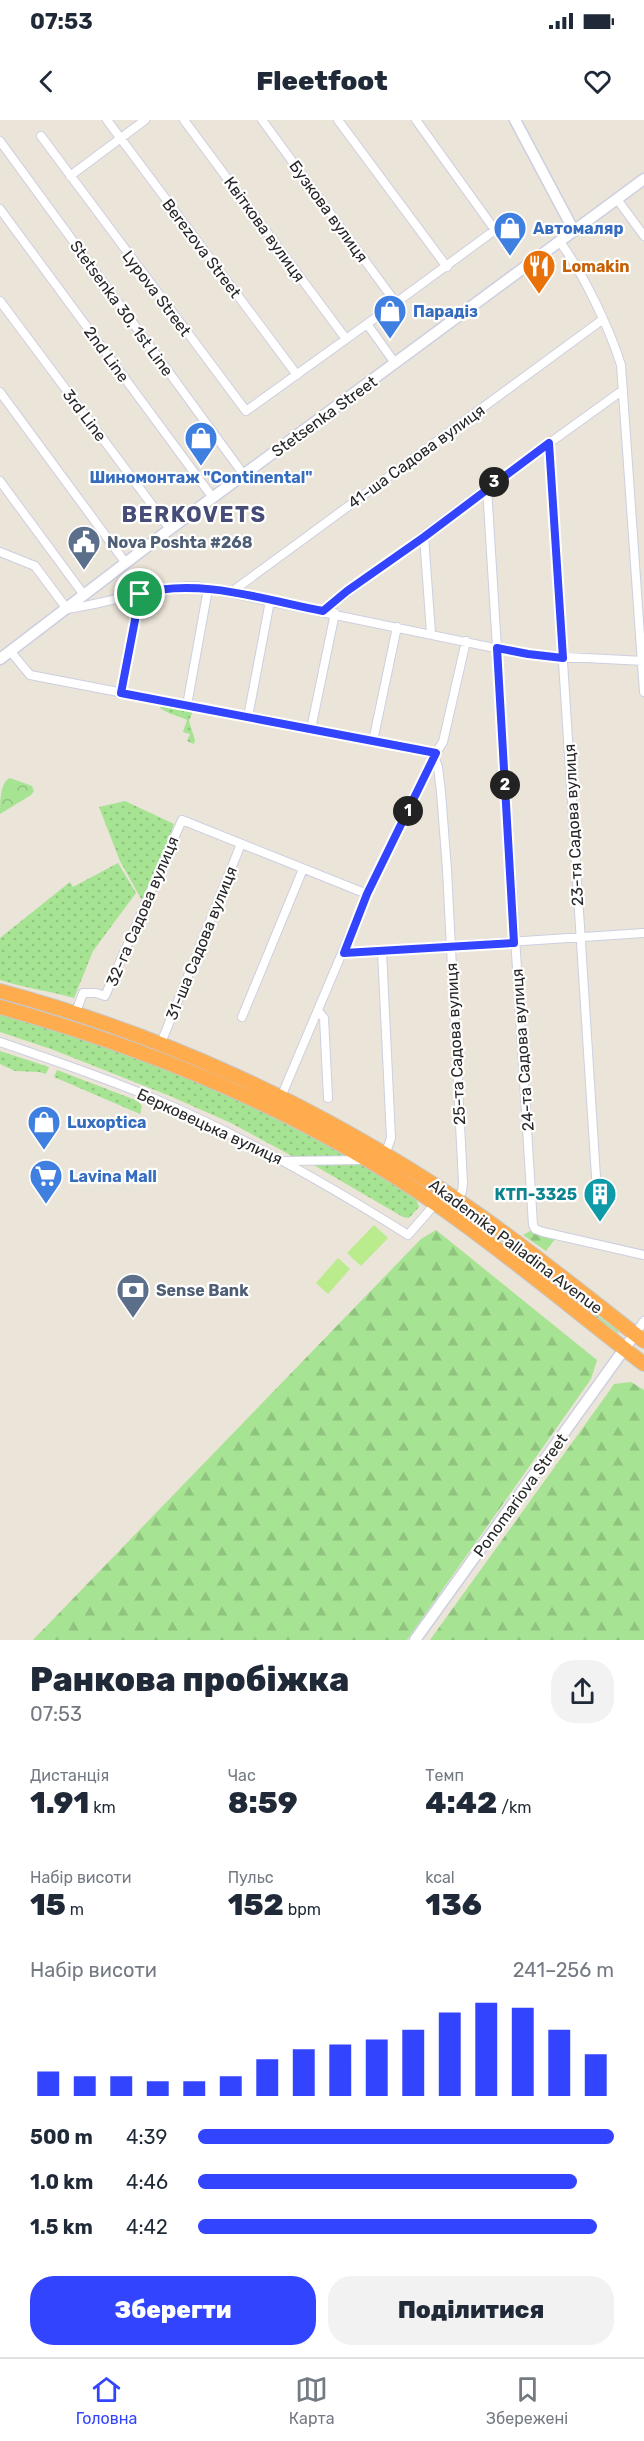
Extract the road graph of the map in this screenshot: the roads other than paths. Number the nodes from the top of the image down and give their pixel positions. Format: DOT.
graph roads {
  1 [pos="107,120"];
  2 [pos="145,120"];
  3 [pos="184,120"];
  4 [pos="262,120"];
  5 [pos="338,120"];
  6 [pos="416,120"];
  7 [pos="515,120"];
  8 [pos="41,136"];
  9 [pos="120,138"];
  10 [pos="0,141"];
  11 [pos="70,176"];
  12 [pos="644,179"];
  13 [pos="617,199"];
  14 [pos="0,209"];
  15 [pos="574,231"];
  16 [pos="644,236"];
  17 [pos="560,242"];
  18 [pos="447,267"];
  19 [pos="0,301"];
  20 [pos="396,303"];
  21 [pos="602,320"];
  22 [pos="368,324"];
  23 [pos="346,339"];
  24 [pos="395,363"];
  25 [pos="297,375"];
  26 [pos="623,390"];
  27 [pos="0,393"];
  28 [pos="549,443"];
  29 [pos="244,475"];
  30 [pos="0,481"];
  31 [pos="487,488"];
  32 [pos="213,498"];
  33 [pos="170,529"];
  34 [pos="424,537"];
  35 [pos="0,552"];
  36 [pos="125,562"];
  37 [pos="208,589"];
  38 [pos="230,593"];
  39 [pos="140,594"];
  40 [pos="84,595"];
  41 [pos="270,601"];
  42 [pos="67,609"];
  43 [pos="323,611"];
  44 [pos="335,614"];
  45 [pos="397,627"];
  46 [pos="431,633"];
  47 [pos="466,641"];
  48 [pos="497,648"];
  49 [pos="4,657"];
  50 [pos="563,658"];
  51 [pos="642,661"];
  52 [pos="644,692"];
  53 [pos="121,693"];
  54 [pos="187,705"];
  55 [pos="248,717"];
  56 [pos="311,729"];
  57 [pos="374,741"];
  58 [pos="435,755"];
  59 [pos="241,844"];
  60 [pos="303,869"];
  61 [pos="367,894"];
  62 [pos="644,933"];
  63 [pos="580,936"];
  64 [pos="514,943"];
  65 [pos="449,947"];
  66 [pos="382,951"];
  67 [pos="344,953"];
  68 [pos="0,991"];
  69 [pos="0,1007"];
  70 [pos="318,1011"];
  71 [pos="76,1012"];
  72 [pos="242,1017"];
  73 [pos="0,1042"];
  74 [pos="160,1043"];
  75 [pos="281,1097"];
  76 [pos="328,1098"];
  77 [pos="385,1155"];
  78 [pos="365,1160"];
  79 [pos="285,1161"];
  80 [pos="451,1196"];
  81 [pos="435,1203"];
  82 [pos="598,1208"];
  83 [pos="644,1255"];
  84 [pos="644,1321"];
  85 [pos="640,1338"];
  86 [pos="625,1350"];
  87 [pos="644,1364"];
  88 [pos="415,1640"];
  1 -- 9 [label="street, Berezova Street"];
  2 -- 9 [label="street"];
  3 -- 23 [label="street, Квіткова вулиця"];
  4 -- 20 [label="street, Бузкова вулиця"];
  5 -- 18 [label="street"];
  6 -- 18 [label="street"];
  7 -- 15 [label="main road"];
  8 -- 11 [label="street, Lypova Street"];
  9 -- 11 [label="street"];
  9 -- 25 [label="street, Berezova Street"];
  10 -- 29 [label="street, Stetsenka 30, 1st Line"];
  11 -- 25 [label="street, Lypova Street"];
  12 -- 13 [label="main road, Stetsenka Street"];
  13 -- 15 [label="main road, Stetsenka Street"];
  13 -- 16 [label="street"];
  14 -- 32 [label="street, 2nd Line"];
  15 -- 17 [label="main road, Stetsenka Street"];
  17 -- 21 [label="street"];
  17 -- 24 [label="main road, Stetsenka Street"];
  18 -- 20 [label="street"];
  19 -- 33 [label="street, 3rd Line"];
  20 -- 22 [label="street"];
  21 -- 26 [label="street"];
  21 -- 38 [label="street, 41-ша Садова вулиця"];
  22 -- 23 [label="street"];
  22 -- 24 [label="street"];
  23 -- 25 [label="street"];
  24 -- 29 [label="main road, Stetsenka Street"];
  26 -- 28 [label="street"];
  26 -- 51 [label="street"];
  27 -- 36 [label="street"];
  28 -- 31 [label="street"];
  28 -- 50 [label="street, 23-тя Садова вулиця"];
  29 -- 32 [label="main road, Stetsenka Street"];
  30 -- 40 [label="street"];
  31 -- 34 [label="street"];
  31 -- 48 [label="street, 24-та Садова вулиця"];
  32 -- 33 [label="main road, Stetsenka Street"];
  33 -- 36 [label="main road, Stetsenka Street"];
  34 -- 43 [label="street"];
  34 -- 46 [label="street"];
  35 -- 42 [label="street"];
  36 -- 40 [label="main road, Stetsenka Street"];
  37 -- 38 [label="street"];
  37 -- 39 [label="street"];
  37 -- 54 [label="street"];
  38 -- 41 [label="street"];
  39 -- 42 [label="street"];
  39 -- 53 [label="street"];
  40 -- 42 [label="main road, Stetsenka Street"];
  41 -- 43 [label="street"];
  41 -- 55 [label="street"];
  42 -- 49 [label="main road, Stetsenka Street"];
  43 -- 44 [label="street"];
  44 -- 45 [label="street"];
  44 -- 56 [label="street"];
  45 -- 46 [label="street"];
  45 -- 57 [label="street"];
  46 -- 47 [label="street"];
  47 -- 48 [label="street"];
  47 -- 58 [label="street"];
  48 -- 50 [label="street"];
  48 -- 64 [label="street, 24-та Садова вулиця"];
  49 -- 53 [label="street"];
  50 -- 51 [label="street"];
  50 -- 63 [label="street, 23-тя Садова вулиця"];
  51 -- 52 [label="street"];
  53 -- 54 [label="street"];
  54 -- 55 [label="street"];
  55 -- 56 [label="street"];
  56 -- 57 [label="street"];
  57 -- 58 [label="street"];
  58 -- 61 [label="street"];
  58 -- 65 [label="street, 25-та Садова вулиця"];
  59 -- 60 [label="street"];
  59 -- 71 [label="street, 32-га Садова вулиця"];
  59 -- 74 [label="street, 31-ша Садова вулиця"];
  60 -- 61 [label="street"];
  60 -- 72 [label="street"];
  61 -- 67 [label="street"];
  62 -- 63 [label="street"];
  63 -- 64 [label="street"];
  63 -- 82 [label="street, 23-тя Садова вулиця"];
  64 -- 65 [label="street"];
  64 -- 83 [label="street, 24-та Садова вулиця"];
  65 -- 66 [label="street"];
  65 -- 80 [label="street, 25-та Садова вулиця"];
  66 -- 67 [label="street"];
  66 -- 77 [label="street"];
  67 -- 70 [label="street"];
  68 -- 71 [label="highway, Akademika Palladina Avenue"];
  69 -- 78 [label="highway, Akademika Palladina Avenue"];
  70 -- 75 [label="street"];
  70 -- 76 [label="street"];
  71 -- 74 [label="highway, Akademika Palladina Avenue"];
  73 -- 79 [label="street, Берковецька вулиця"];
  74 -- 75 [label="highway, Akademika Palladina Avenue"];
  75 -- 77 [label="highway, Akademika Palladina Avenue"];
  77 -- 80 [label="highway, Akademika Palladina Avenue"];
  78 -- 79 [label="street"];
  78 -- 81 [label="highway, Akademika Palladina Avenue"];
  79 -- 81 [label="street, Берковецька вулиця"];
  80 -- 81 [label="street"];
  80 -- 85 [label="highway, Akademika Palladina Avenue"];
  81 -- 86 [label="highway, Akademika Palladina Avenue"];
  84 -- 85 [label="street"];
  85 -- 86 [label="main road, Ponomariova Street"];
  86 -- 87 [label="highway, Akademika Palladina Avenue"];
  86 -- 88 [label="main road, Ponomariova Street"];
}
